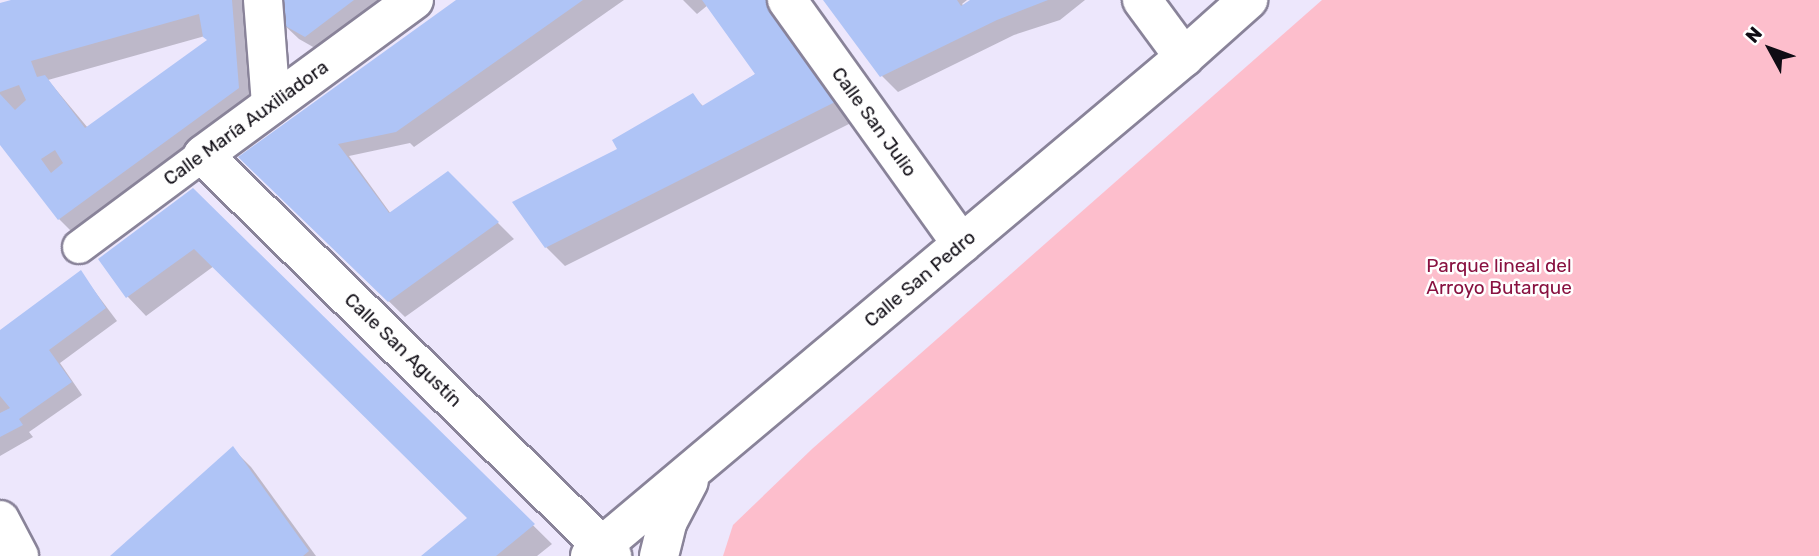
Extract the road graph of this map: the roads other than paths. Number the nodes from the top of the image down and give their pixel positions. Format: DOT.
graph roads {
  1 [pos="263,0"];
  2 [pos="414,0"];
  3 [pos="787,0"];
  4 [pos="1142,0"];
  5 [pos="1248,0"];
  6 [pos="1184,57"];
  7 [pos="271,105"];
  8 [pos="203,155"];
  9 [pos="962,244"];
  10 [pos="79,247"];
  11 [pos="697,466"];
  12 [pos="0,520"];
  13 [pos="601,552"];
  14 [pos="19,556"];
  15 [pos="659,556"];
  1 -- 7 [label="street"];
  2 -- 7 [label="street, Calle María Auxiliadora"];
  3 -- 9 [label="street, Calle San Julio"];
  4 -- 6 [label="street"];
  5 -- 6 [label="street, Calle San Pedro"];
  6 -- 9 [label="street, Calle San Pedro"];
  7 -- 8 [label="street, Calle María Auxiliadora"];
  8 -- 10 [label="street, Calle María Auxiliadora"];
  8 -- 13 [label="street, Calle San Agustín"];
  9 -- 11 [label="street, Calle San Pedro"];
  11 -- 13 [label="street, Calle San Pedro"];
  11 -- 15 [label="street"];
  12 -- 14 [label="street"];
}
